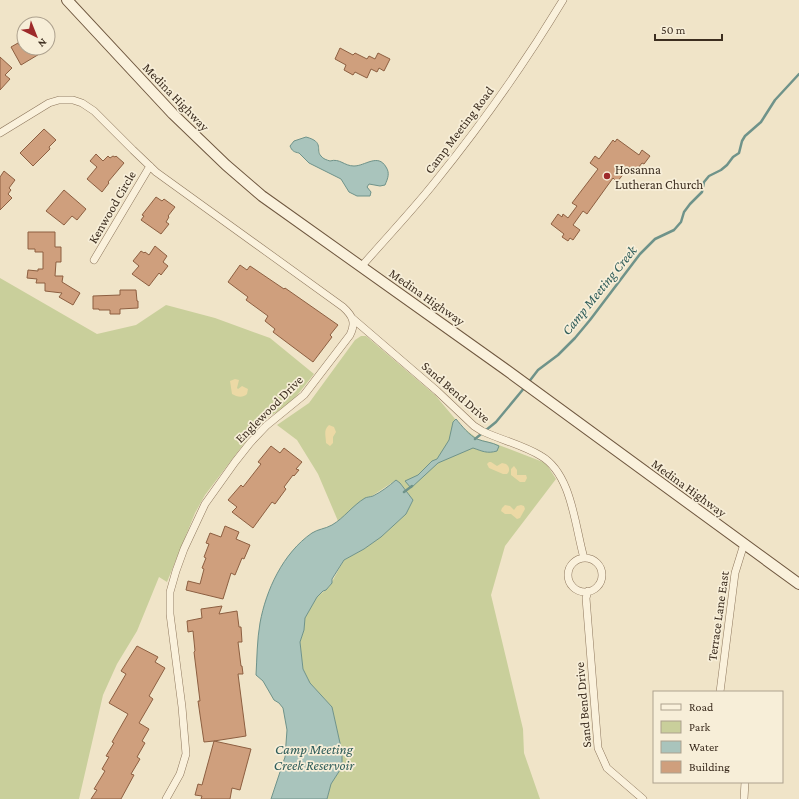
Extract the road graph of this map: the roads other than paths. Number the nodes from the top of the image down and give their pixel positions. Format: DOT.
graph roads {
  1 [pos="66,0"];
  2 [pos="563,0"];
  3 [pos="0,133"];
  4 [pos="150,166"];
  5 [pos="94,260"];
  6 [pos="362,266"];
  7 [pos="352,318"];
  8 [pos="744,544"];
  9 [pos="584,558"];
  10 [pos="799,584"];
  11 [pos="588,591"];
  12 [pos="720,691"];
  13 [pos="745,783"];
  14 [pos="166,799"];
  15 [pos="643,799"];
  16 [pos="744,799"];
  1 -- 6 [label="main road, Medina Highway"];
  2 -- 6 [label="street, Camp Meeting Road"];
  3 -- 4 [label="street"];
  4 -- 5 [label="street, Kenwood Circle"];
  4 -- 7 [label="street"];
  6 -- 8 [label="main road, Medina Highway"];
  7 -- 9 [label="street, Sand Bend Drive"];
  7 -- 14 [label="street, Englewood Drive"];
  8 -- 10 [label="main road, Medina Highway"];
  8 -- 12 [label="street, Terrace Lane East"];
  9 -- 11 [label="street"];
  9 -- 11 [label="street"];
  11 -- 15 [label="street, Sand Bend Drive"];
  13 -- 16 [label="street"];
}
